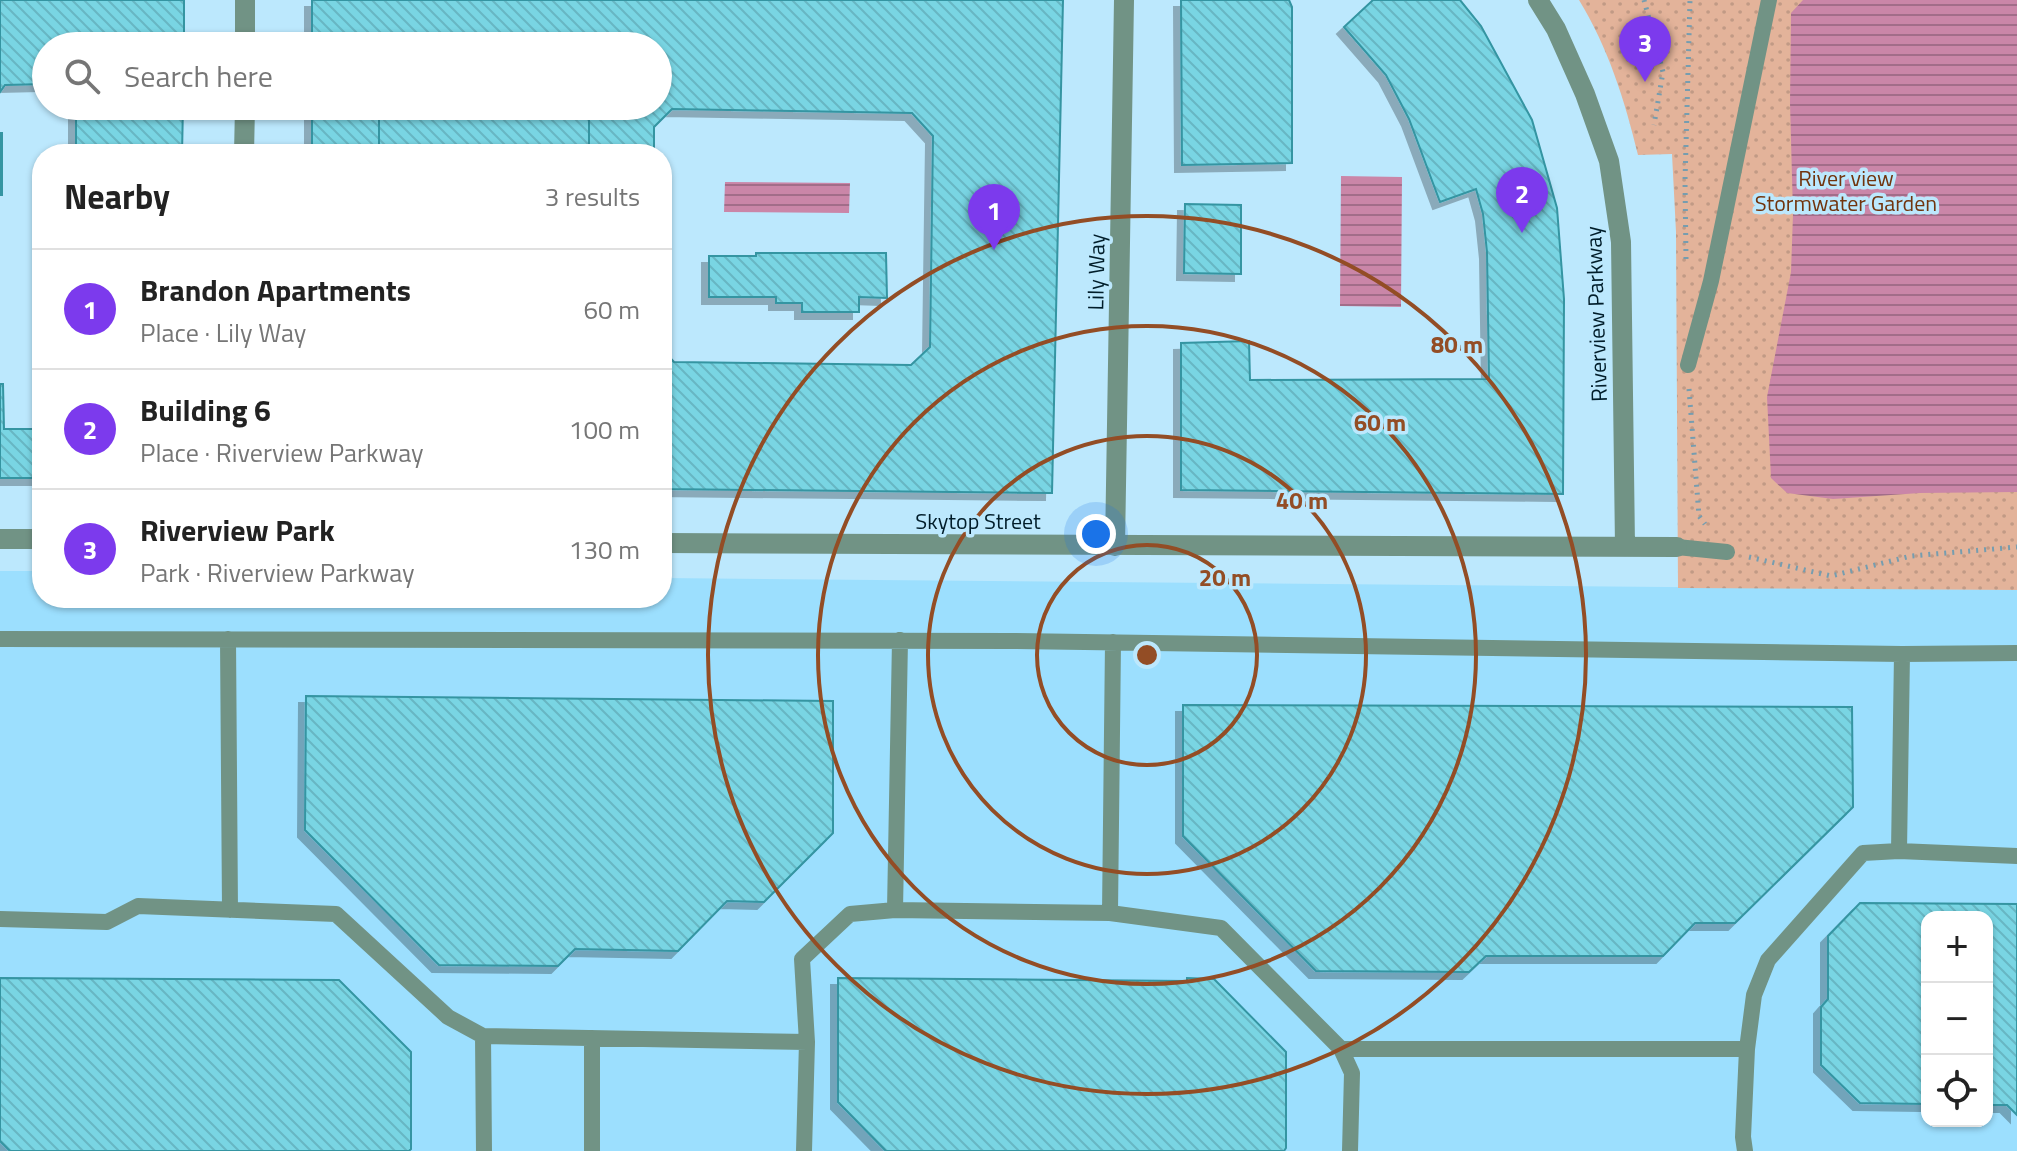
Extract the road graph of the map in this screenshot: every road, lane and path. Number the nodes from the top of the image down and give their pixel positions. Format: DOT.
graph roads {
  1 [pos="245,0"];
  2 [pos="1124,0"];
  3 [pos="1538,0"];
  4 [pos="1644,0"];
  5 [pos="1769,0"];
  6 [pos="245,32"];
  7 [pos="245,120"];
  8 [pos="1654,125"];
  9 [pos="244,144"];
  10 [pos="1688,365"];
  11 [pos="1699,516"];
  12 [pos="0,539"];
  13 [pos="32,539"];
  14 [pos="672,543"];
  15 [pos="1115,546"];
  16 [pos="1625,546"];
  17 [pos="1677,547"];
  18 [pos="2017,547"];
  19 [pos="1727,552"];
  20 [pos="0,639"];
  21 [pos="228,639"];
  22 [pos="900,640"];
  23 [pos="1113,642"];
  24 [pos="2017,653"];
  25 [pos="1902,654"];
  26 [pos="1899,851"];
  27 [pos="2017,856"];
  28 [pos="230,910"];
  29 [pos="895,910"];
  30 [pos="1110,913"];
  31 [pos="0,919"];
  32 [pos="483,1036"];
  33 [pos="592,1038"];
  34 [pos="807,1042"];
  35 [pos="1341,1049"];
  36 [pos="1747,1049"];
  37 [pos="484,1151"];
  38 [pos="592,1151"];
  39 [pos="804,1151"];
  40 [pos="1350,1151"];
  41 [pos="1745,1151"];
  1 -- 6 [label="street"];
  2 -- 15 [label="street, Lily Way"];
  3 -- 16 [label="street, Riverview Parkway"];
  4 -- 8 [label="path"];
  5 -- 10 [label="lane"];
  7 -- 9 [label="street"];
  11 -- 19 [label="path"];
  12 -- 13 [label="street"];
  14 -- 15 [label="street, Skytop Street"];
  15 -- 16 [label="street, Skytop Street"];
  16 -- 17 [label="street, Skytop Street"];
  17 -- 19 [label="lane"];
  18 -- 19 [label="path"];
  20 -- 21 [label="lane"];
  21 -- 22 [label="lane"];
  21 -- 28 [label="lane"];
  22 -- 23 [label="lane"];
  22 -- 29 [label="lane"];
  23 -- 25 [label="lane"];
  23 -- 30 [label="lane"];
  24 -- 25 [label="lane"];
  25 -- 26 [label="lane"];
  26 -- 27 [label="lane"];
  26 -- 36 [label="lane"];
  28 -- 31 [label="lane"];
  28 -- 32 [label="lane"];
  29 -- 30 [label="lane"];
  29 -- 34 [label="lane"];
  30 -- 35 [label="lane"];
  32 -- 33 [label="lane"];
  32 -- 37 [label="lane"];
  33 -- 34 [label="lane"];
  33 -- 38 [label="lane"];
  34 -- 39 [label="lane"];
  35 -- 36 [label="lane"];
  35 -- 40 [label="lane"];
  36 -- 41 [label="lane"];
}
